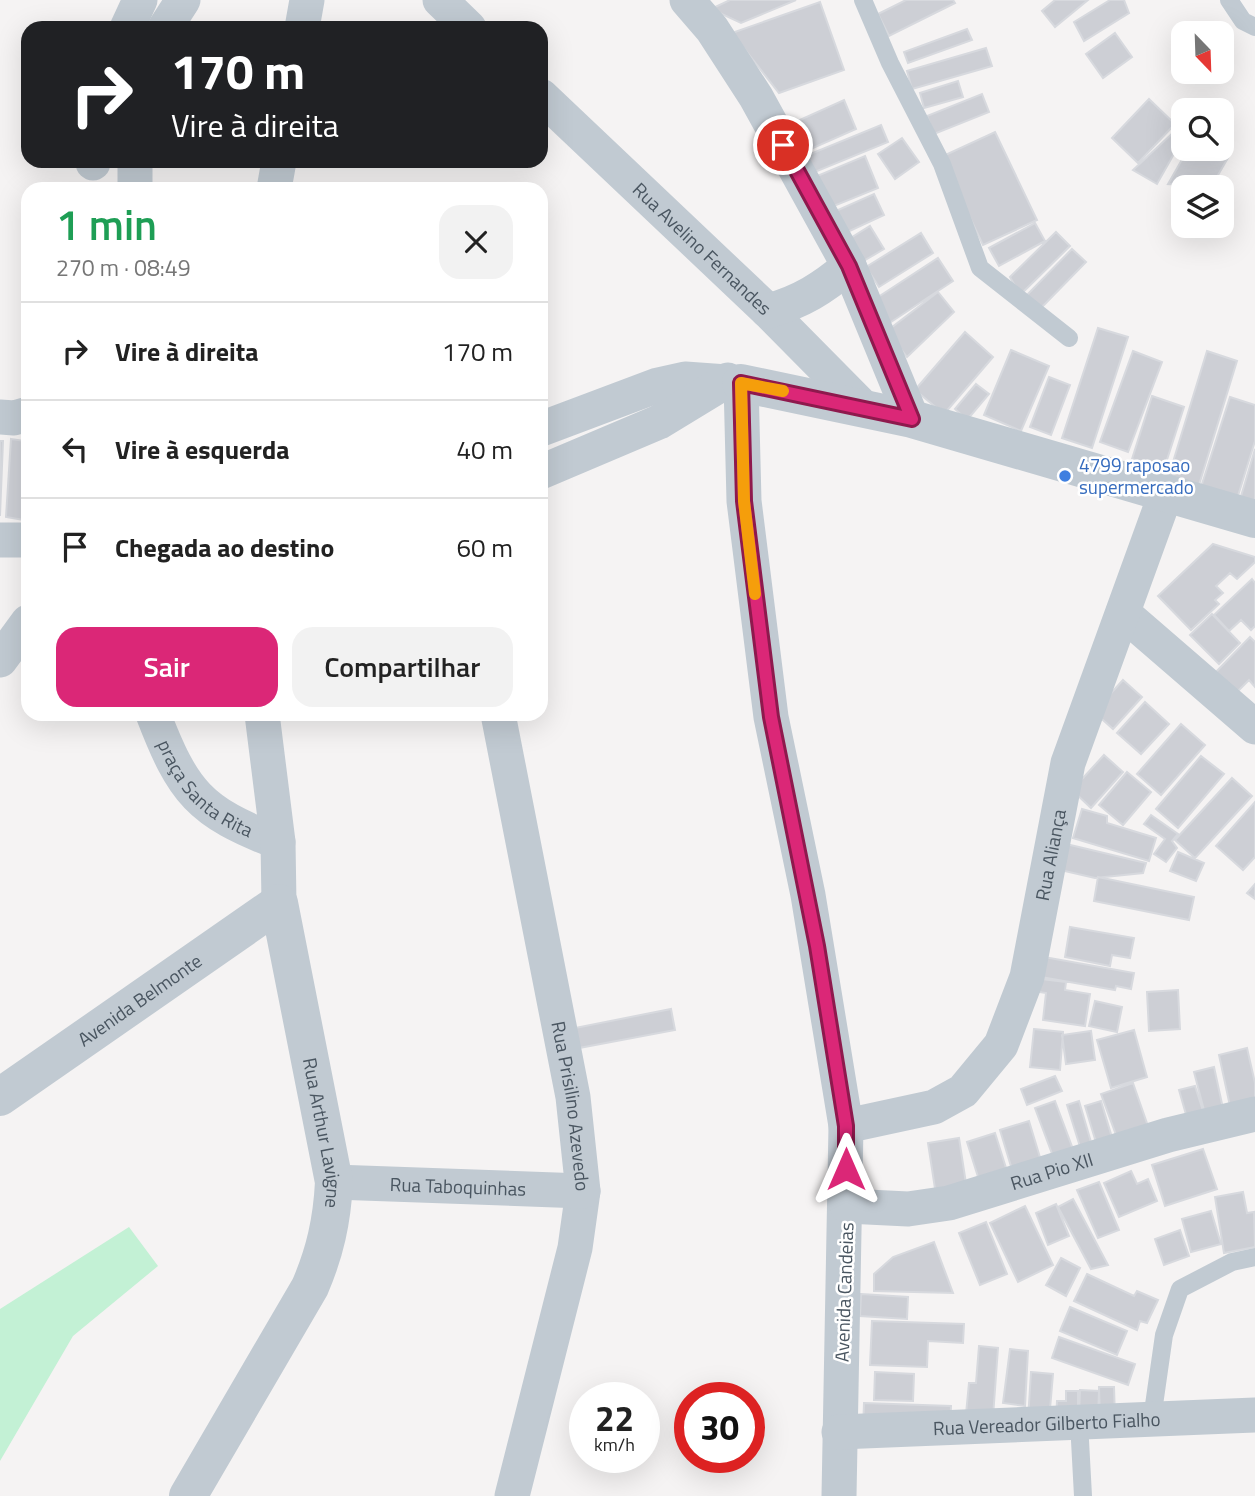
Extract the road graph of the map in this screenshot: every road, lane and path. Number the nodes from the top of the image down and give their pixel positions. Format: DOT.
graph roads {
  1 [pos="140,0"];
  2 [pos="183,0"];
  3 [pos="307,0"];
  4 [pos="440,0"];
  5 [pos="687,0"];
  6 [pos="863,0"];
  7 [pos="1229,0"];
  8 [pos="130,21"];
  9 [pos="170,21"];
  10 [pos="303,21"];
  11 [pos="462,21"];
  12 [pos="1255,27"];
  13 [pos="548,103"];
  14 [pos="849,266"];
  15 [pos="768,311"];
  16 [pos="1069,338"];
  17 [pos="734,382"];
  18 [pos="862,406"];
  19 [pos="21,416"];
  20 [pos="0,417"];
  21 [pos="912,419"];
  22 [pos="548,426"];
  23 [pos="548,469"];
  24 [pos="1166,493"];
  25 [pos="1255,519"];
  26 [pos="0,540"];
  27 [pos="21,540"];
  28 [pos="1123,613"];
  29 [pos="21,632"];
  30 [pos="0,660"];
  31 [pos="156,721"];
  32 [pos="263,721"];
  33 [pos="499,721"];
  34 [pos="1255,727"];
  35 [pos="278,842"];
  36 [pos="279,902"];
  37 [pos="0,1097"];
  38 [pos="1255,1114"];
  39 [pos="846,1126"];
  40 [pos="334,1182"];
  41 [pos="583,1191"];
  42 [pos="847,1206"];
  43 [pos="1255,1257"];
  44 [pos="1255,1415"];
  45 [pos="1152,1419"];
  46 [pos="1079,1422"];
  47 [pos="839,1432"];
  48 [pos="188,1496"];
  49 [pos="512,1496"];
  50 [pos="839,1496"];
  51 [pos="1083,1496"];
  1 -- 8 [label="street"];
  2 -- 9 [label="street"];
  3 -- 10 [label="street"];
  4 -- 11 [label="street"];
  5 -- 14 [label="street"];
  6 -- 16 [label="lane"];
  7 -- 12 [label="lane"];
  13 -- 15 [label="street, Rua Avelino Fernandes"];
  14 -- 15 [label="street"];
  14 -- 21 [label="street"];
  15 -- 18 [label="street, Rua Avelino Fernandes"];
  17 -- 18 [label="street"];
  17 -- 22 [label="street"];
  17 -- 23 [label="street"];
  17 -- 39 [label="street, Avenida Candeias"];
  18 -- 21 [label="street"];
  19 -- 20 [label="street"];
  21 -- 24 [label="street"];
  24 -- 25 [label="street"];
  24 -- 28 [label="street, Rua Aliança"];
  26 -- 27 [label="street"];
  28 -- 34 [label="street"];
  28 -- 39 [label="street, Rua Aliança"];
  29 -- 30 [label="street"];
  31 -- 35 [label="street, praça Santa Rita"];
  32 -- 35 [label="street, praça Santa Rita"];
  33 -- 41 [label="street, Rua Prisilino Azevedo"];
  35 -- 36 [label="street, praça Santa Rita"];
  36 -- 37 [label="street, Avenida Belmonte"];
  36 -- 40 [label="street, Rua Arthur Lavigne"];
  38 -- 42 [label="street, Rua Pio XII"];
  39 -- 42 [label="street, Avenida Candeias"];
  40 -- 41 [label="street, Rua Taboquinhas"];
  40 -- 48 [label="street, Rua Arthur Lavigne"];
  41 -- 49 [label="street, Rua Prisilino Azevedo"];
  42 -- 47 [label="street, Avenida Candeias"];
  43 -- 45 [label="lane"];
  44 -- 45 [label="street, Rua Vereador Gilberto Fialho"];
  45 -- 46 [label="street, Rua Vereador Gilberto Fialho"];
  46 -- 47 [label="street, Rua Vereador Gilberto Fialho"];
  46 -- 51 [label="lane"];
  47 -- 50 [label="street, Avenida Candeias"];
}
